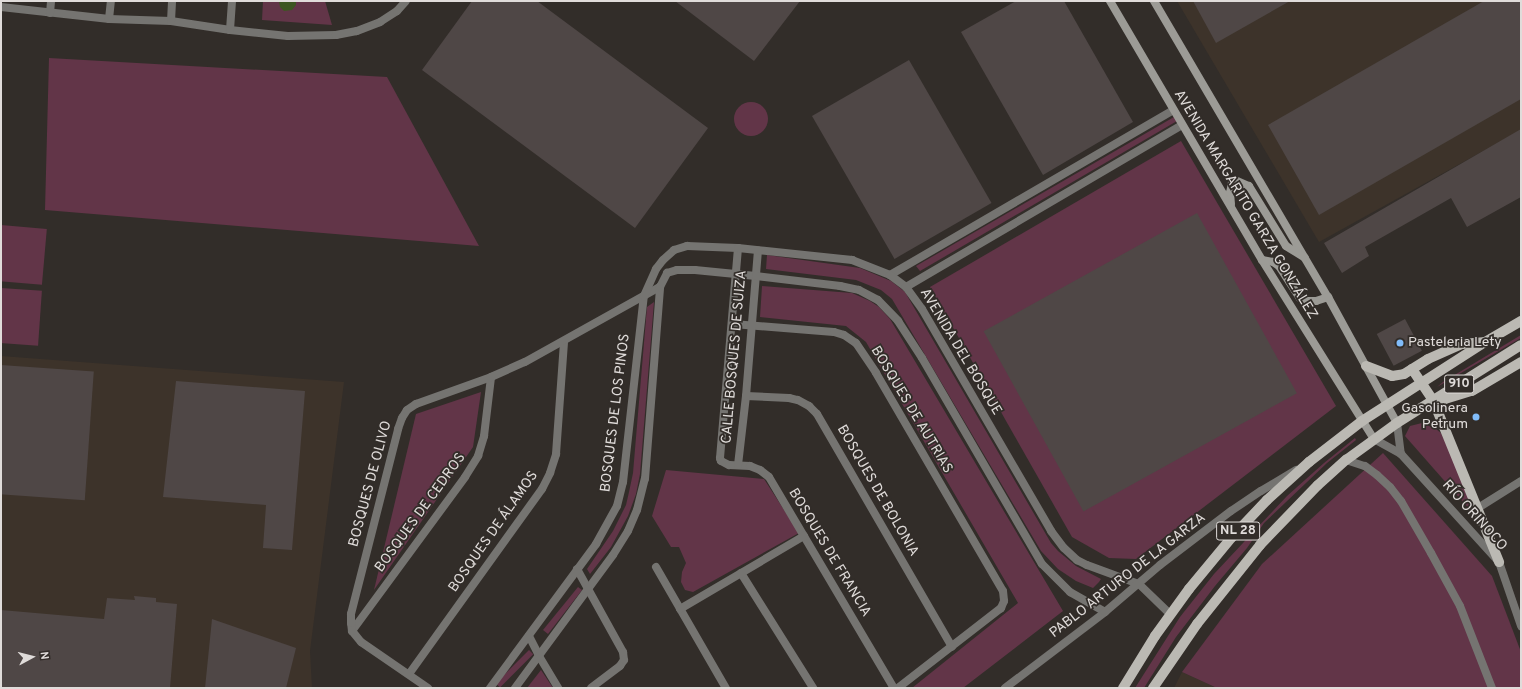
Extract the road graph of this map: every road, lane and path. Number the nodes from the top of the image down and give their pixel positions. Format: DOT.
graph roads {
  1 [pos="51,1"];
  2 [pos="111,1"];
  3 [pos="172,1"];
  4 [pos="232,1"];
  5 [pos="406,1"];
  6 [pos="1110,1"];
  7 [pos="1154,1"];
  8 [pos="1,7"];
  9 [pos="50,12"];
  10 [pos="109,19"];
  11 [pos="171,21"];
  12 [pos="230,30"];
  13 [pos="1173,110"];
  14 [pos="1182,125"];
  15 [pos="1231,208"];
  16 [pos="738,248"];
  17 [pos="758,250"];
  18 [pos="669,253"];
  19 [pos="1305,258"];
  20 [pos="1262,260"];
  21 [pos="736,274"];
  22 [pos="890,275"];
  23 [pos="756,276"];
  24 [pos="660,287"];
  25 [pos="906,287"];
  26 [pos="644,296"];
  27 [pos="1328,297"];
  28 [pos="1521,321"];
  29 [pos="732,324"];
  30 [pos="752,324"];
  31 [pos="564,342"];
  32 [pos="1485,342"];
  33 [pos="1521,345"];
  34 [pos="1521,362"];
  35 [pos="1366,366"];
  36 [pos="1412,368"];
  37 [pos="491,377"];
  38 [pos="1422,382"];
  39 [pos="746,396"];
  40 [pos="1433,400"];
  41 [pos="1386,404"];
  42 [pos="1362,421"];
  43 [pos="1397,423"];
  44 [pos="1374,439"];
  45 [pos="1401,454"];
  46 [pos="1346,460"];
  47 [pos="721,461"];
  48 [pos="1309,462"];
  49 [pos="738,465"];
  50 [pos="1521,481"];
  51 [pos="1478,508"];
  52 [pos="804,536"];
  53 [pos="1499,562"];
  54 [pos="656,567"];
  55 [pos="577,569"];
  56 [pos="742,573"];
  57 [pos="1139,584"];
  58 [pos="588,589"];
  59 [pos="680,608"];
  60 [pos="1105,612"];
  61 [pos="1170,614"];
  62 [pos="1521,626"];
  63 [pos="352,631"];
  64 [pos="529,636"];
  65 [pos="952,647"];
  66 [pos="539,656"];
  67 [pos="409,674"];
  68 [pos="428,688"];
  69 [pos="490,688"];
  70 [pos="515,688"];
  71 [pos="558,688"];
  72 [pos="591,688"];
  73 [pos="726,688"];
  74 [pos="813,688"];
  75 [pos="894,688"];
  76 [pos="898,688"];
  77 [pos="1005,688"];
  78 [pos="1123,688"];
  79 [pos="1153,688"];
  80 [pos="1492,688"];
  1 -- 9 [label="street"];
  2 -- 10 [label="street"];
  3 -- 11 [label="street"];
  4 -- 12 [label="street"];
  5 -- 12 [label="street"];
  6 -- 13 [label="main road, AVENIDA MARGARITO GARZA GONZÁLEZ"];
  7 -- 19 [label="main road, AVENIDA MARGARITO GARZA GONZÁLEZ"];
  8 -- 9 [label="street"];
  9 -- 10 [label="street"];
  10 -- 11 [label="street"];
  11 -- 12 [label="street"];
  13 -- 14 [label="main road, AVENIDA MARGARITO GARZA GONZÁLEZ"];
  13 -- 22 [label="street"];
  14 -- 15 [label="main road, AVENIDA MARGARITO GARZA GONZÁLEZ"];
  14 -- 25 [label="street"];
  15 -- 19 [label="main road"];
  15 -- 20 [label="main road, AVENIDA MARGARITO GARZA GONZÁLEZ"];
  16 -- 17 [label="street, AVENIDA DEL BOSQUE"];
  16 -- 18 [label="street, AVENIDA DEL BOSQUE"];
  16 -- 21 [label="street, CALLE BOSQUES DE SUIZA"];
  17 -- 22 [label="street, AVENIDA DEL BOSQUE"];
  17 -- 23 [label="street, CALLE BOSQUES DE SUIZA"];
  18 -- 26 [label="street, BOSQUES DE LOS PINOS"];
  19 -- 27 [label="main road, AVENIDA MARGARITO GARZA GONZÁLEZ"];
  20 -- 27 [label="main road"];
  20 -- 42 [label="main road, AVENIDA MARGARITO GARZA GONZÁLEZ"];
  21 -- 23 [label="street"];
  21 -- 24 [label="street"];
  21 -- 29 [label="street, CALLE BOSQUES DE SUIZA"];
  22 -- 25 [label="street, AVENIDA DEL BOSQUE"];
  23 -- 30 [label="street, CALLE BOSQUES DE SUIZA"];
  23 -- 60 [label="street"];
  24 -- 26 [label="street, BOSQUES DE OLIVO"];
  24 -- 58 [label="street"];
  25 -- 57 [label="street, AVENIDA DEL BOSQUE"];
  26 -- 31 [label="street, BOSQUES DE OLIVO"];
  26 -- 55 [label="street, BOSQUES DE LOS PINOS"];
  27 -- 35 [label="main road, AVENIDA MARGARITO GARZA GONZÁLEZ"];
  28 -- 32 [label="main road, 910"];
  29 -- 30 [label="street, BOSQUES DE AUTRIAS"];
  29 -- 47 [label="street, CALLE BOSQUES DE SUIZA"];
  30 -- 39 [label="street, CALLE BOSQUES DE SUIZA"];
  30 -- 65 [label="street, BOSQUES DE AUTRIAS"];
  31 -- 37 [label="street, BOSQUES DE OLIVO"];
  31 -- 67 [label="street, BOSQUES DE ÁLAMOS"];
  32 -- 36 [label="main road"];
  32 -- 38 [label="main road, 910"];
  33 -- 40 [label="main road, 910"];
  34 -- 40 [label="main road"];
  35 -- 36 [label="main road"];
  35 -- 41 [label="main road, AVENIDA MARGARITO GARZA GONZÁLEZ"];
  36 -- 38 [label="main road"];
  37 -- 63 [label="street, BOSQUES DE CEDROS"];
  37 -- 63 [label="street, BOSQUES DE OLIVO"];
  38 -- 40 [label="main road"];
  38 -- 41 [label="main road, 910"];
  39 -- 49 [label="street, CALLE BOSQUES DE SUIZA"];
  39 -- 65 [label="street, BOSQUES DE BOLONIA"];
  40 -- 43 [label="main road, 910"];
  40 -- 51 [label="main road"];
  41 -- 42 [label="main road, NL 28"];
  41 -- 43 [label="main road, AVENIDA MARGARITO GARZA GONZÁLEZ"];
  42 -- 44 [label="main road, AVENIDA MARGARITO GARZA GONZÁLEZ"];
  42 -- 48 [label="main road, NL 28"];
  43 -- 44 [label="main road, NL 28"];
  43 -- 45 [label="street"];
  44 -- 45 [label="street, RÍO ORINOCO"];
  44 -- 46 [label="main road, NL 28"];
  45 -- 53 [label="street, RÍO ORINOCO"];
  46 -- 79 [label="main road, NL 28"];
  46 -- 80 [label="street"];
  47 -- 49 [label="street, BOSQUES DE FRANCIA"];
  48 -- 57 [label="street, PABLO ARTURO DE LA GARZA"];
  48 -- 61 [label="main road, NL 28"];
  49 -- 52 [label="street, BOSQUES DE FRANCIA"];
  50 -- 51 [label="street"];
  51 -- 53 [label="main road"];
  52 -- 56 [label="street"];
  52 -- 75 [label="street, BOSQUES DE FRANCIA"];
  53 -- 62 [label="street, RÍO ORINOCO"];
  54 -- 59 [label="street"];
  55 -- 58 [label="street"];
  55 -- 64 [label="street, BOSQUES DE LOS PINOS"];
  56 -- 59 [label="street"];
  56 -- 74 [label="street"];
  57 -- 60 [label="street, PABLO ARTURO DE LA GARZA"];
  57 -- 61 [label="street"];
  58 -- 66 [label="street"];
  58 -- 72 [label="street"];
  59 -- 73 [label="street"];
  60 -- 77 [label="street, PABLO ARTURO DE LA GARZA"];
  61 -- 78 [label="main road, NL 28"];
  63 -- 67 [label="street"];
  64 -- 66 [label="street"];
  64 -- 69 [label="street, BOSQUES DE LOS PINOS"];
  65 -- 76 [label="street"];
  66 -- 70 [label="street"];
  66 -- 71 [label="street"];
  67 -- 68 [label="street"];
}
